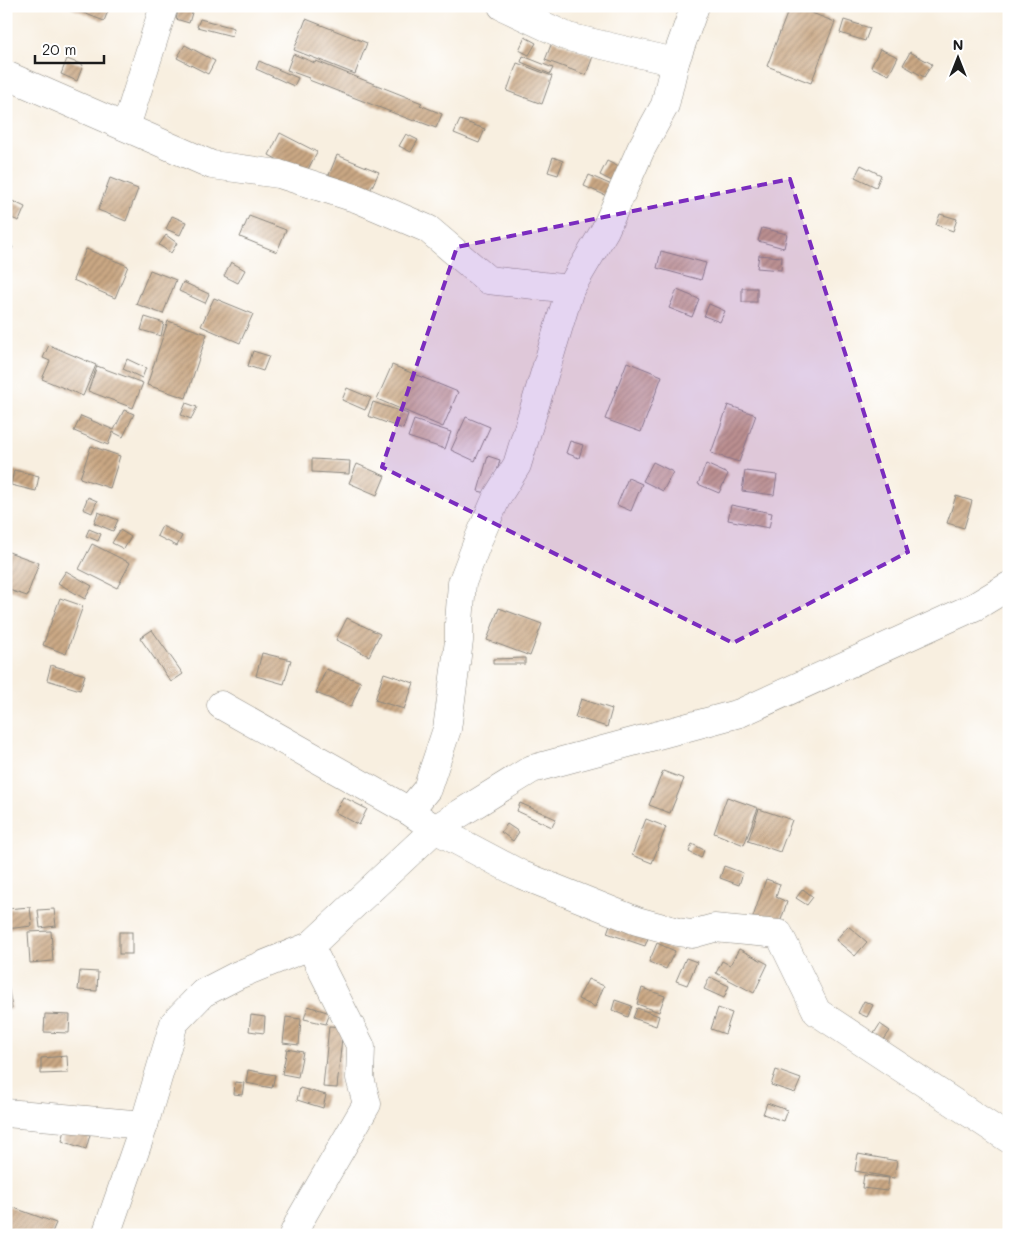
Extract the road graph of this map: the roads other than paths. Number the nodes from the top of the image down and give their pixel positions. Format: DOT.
graph roads {
  1 [pos="164,6"];
  2 [pos="502,6"];
  3 [pos="695,6"];
  4 [pos="675,62"];
  5 [pos="6,75"];
  6 [pos="126,127"];
  7 [pos="570,289"];
  8 [pos="1009,586"];
  9 [pos="221,705"];
  10 [pos="409,811"];
  11 [pos="435,829"];
  12 [pos="310,946"];
  13 [pos="6,1113"];
  14 [pos="144,1125"];
  15 [pos="1009,1139"];
  16 [pos="106,1235"];
  17 [pos="293,1235"];
  1 -- 6 [label="street"];
  2 -- 4 [label="street"];
  3 -- 4 [label="street"];
  4 -- 7 [label="street"];
  5 -- 6 [label="street"];
  6 -- 7 [label="street"];
  7 -- 10 [label="street"];
  8 -- 11 [label="street"];
  9 -- 10 [label="street"];
  10 -- 11 [label="street"];
  11 -- 12 [label="street"];
  11 -- 15 [label="street"];
  12 -- 14 [label="street"];
  12 -- 17 [label="street"];
  13 -- 14 [label="street"];
  14 -- 16 [label="street"];
}
